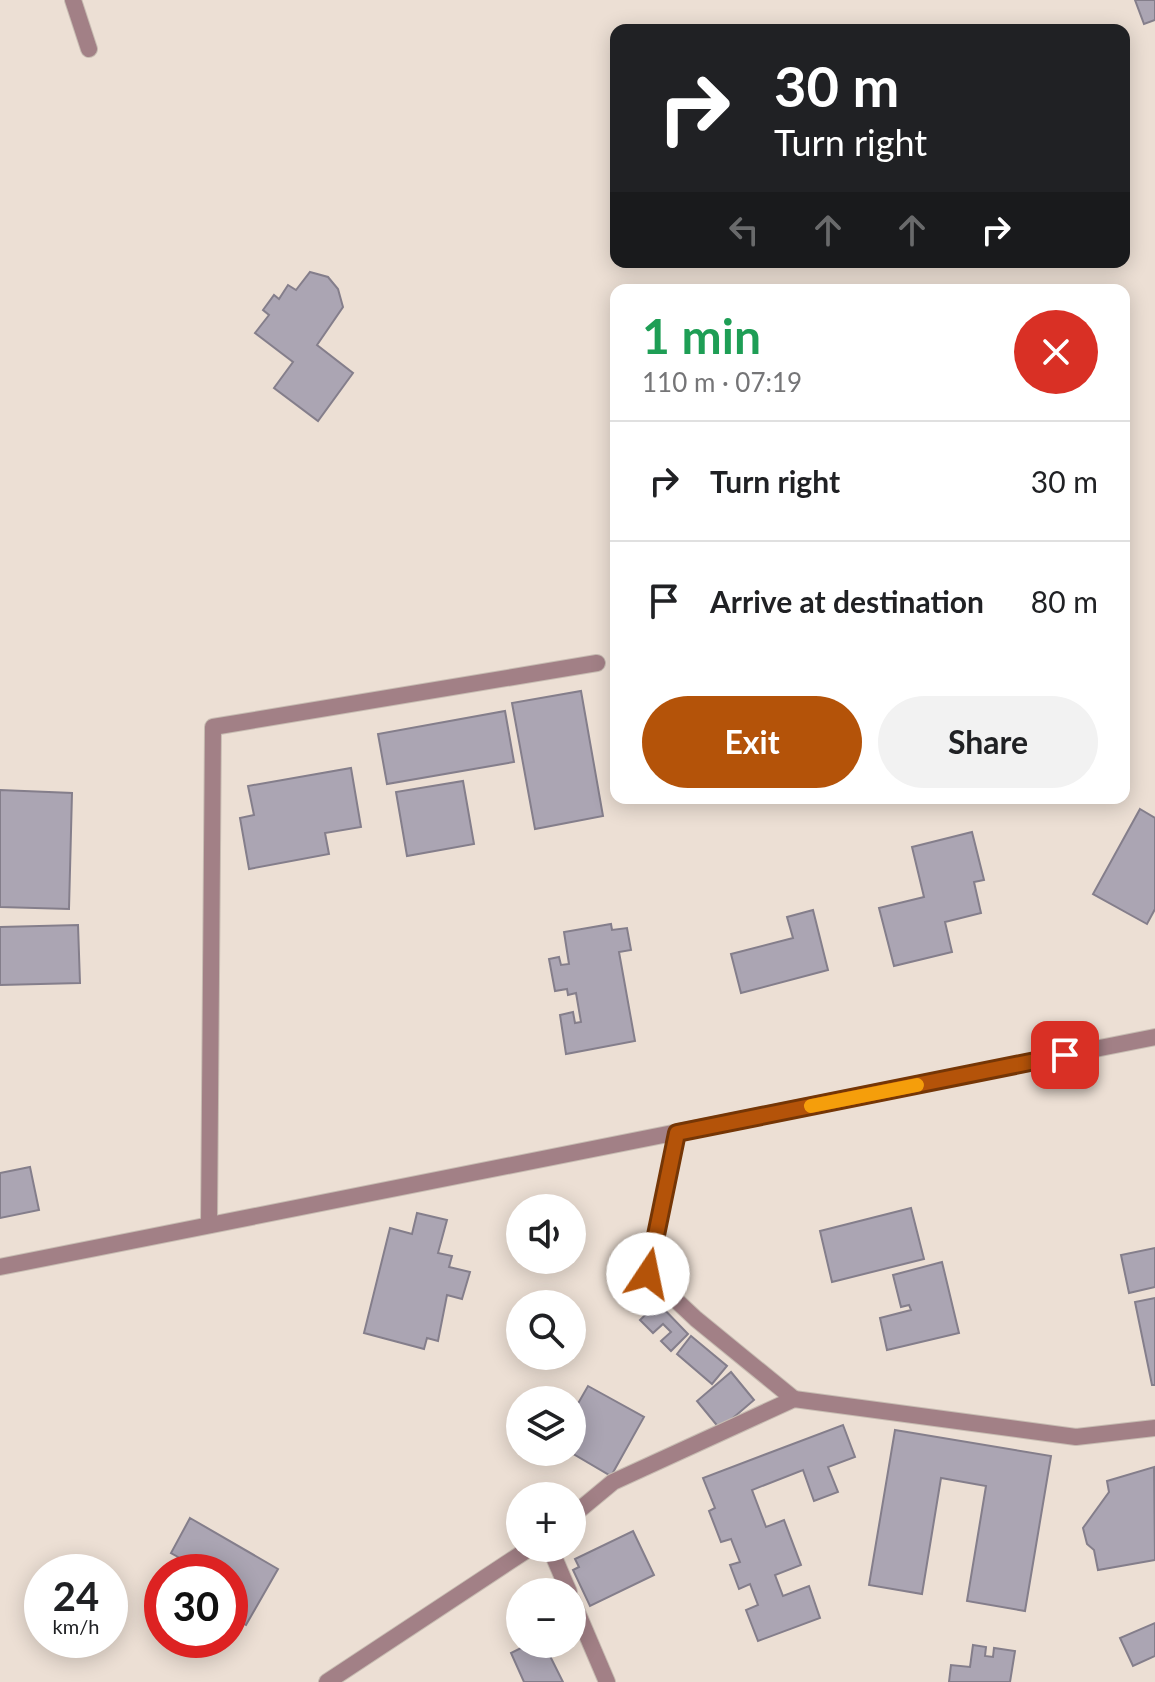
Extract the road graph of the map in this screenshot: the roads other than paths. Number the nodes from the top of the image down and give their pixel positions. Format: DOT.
graph roads {
  1 [pos="73,0"];
  2 [pos="89,49"];
  3 [pos="597,663"];
  4 [pos="1155,1037"];
  5 [pos="677,1133"];
  6 [pos="209,1225"];
  7 [pos="0,1267"];
  8 [pos="794,1399"];
  9 [pos="1155,1428"];
  10 [pos="586,1504"];
  11 [pos="509,1562"];
  12 [pos="586,1633"];
  13 [pos="327,1682"];
  14 [pos="607,1682"];
  1 -- 2 [label="street"];
  3 -- 6 [label="street"];
  4 -- 5 [label="street"];
  5 -- 6 [label="street"];
  5 -- 8 [label="street"];
  6 -- 7 [label="street"];
  8 -- 9 [label="street"];
  8 -- 10 [label="street"];
  11 -- 13 [label="street"];
  12 -- 14 [label="street"];
}
